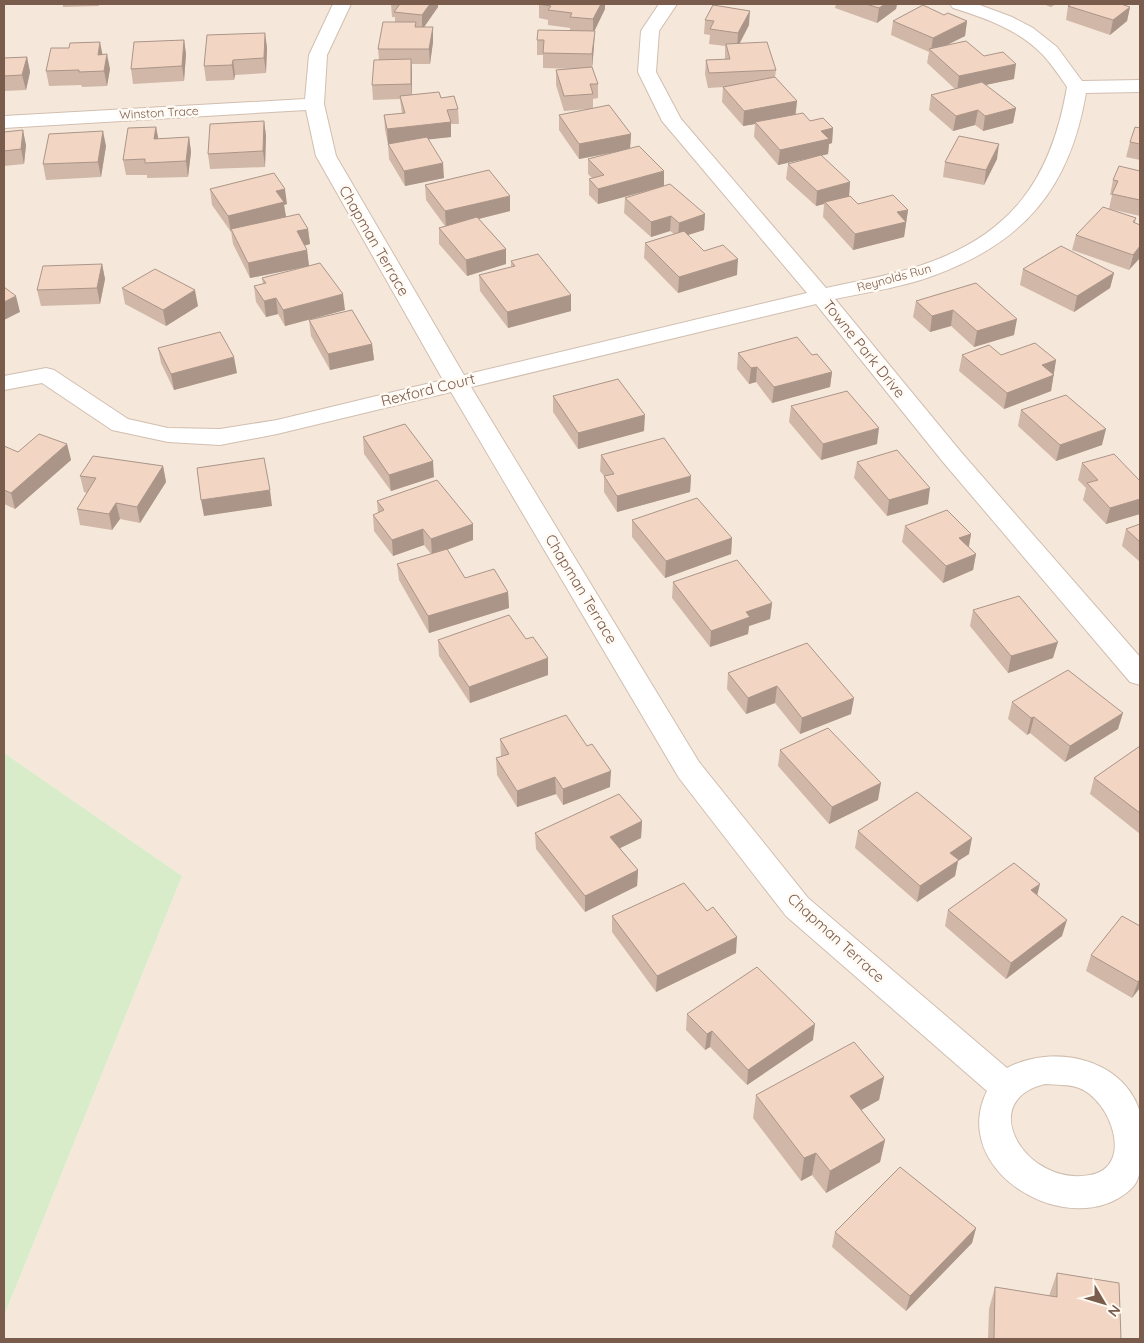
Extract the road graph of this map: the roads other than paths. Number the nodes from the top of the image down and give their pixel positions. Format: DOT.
graph roads {
  1 [pos="342,4"];
  2 [pos="668,4"];
  3 [pos="959,4"];
  4 [pos="1140,86"];
  5 [pos="1077,87"];
  6 [pos="314,104"];
  7 [pos="4,122"];
  8 [pos="821,296"];
  9 [pos="4,384"];
  10 [pos="457,384"];
  11 [pos="1140,675"];
  12 [pos="1007,1088"];
  1 -- 6 [label="street, Chapman Terrace"];
  2 -- 8 [label="street, Towne Park Drive"];
  3 -- 5 [label="street"];
  4 -- 5 [label="street"];
  5 -- 8 [label="street, Reynolds Run"];
  6 -- 7 [label="street, Winston Trace"];
  6 -- 10 [label="street, Chapman Terrace"];
  8 -- 10 [label="street, Rexford Court"];
  8 -- 11 [label="street, Towne Park Drive"];
  9 -- 10 [label="street, Rexford Court"];
  10 -- 12 [label="street, Chapman Terrace"];
}
